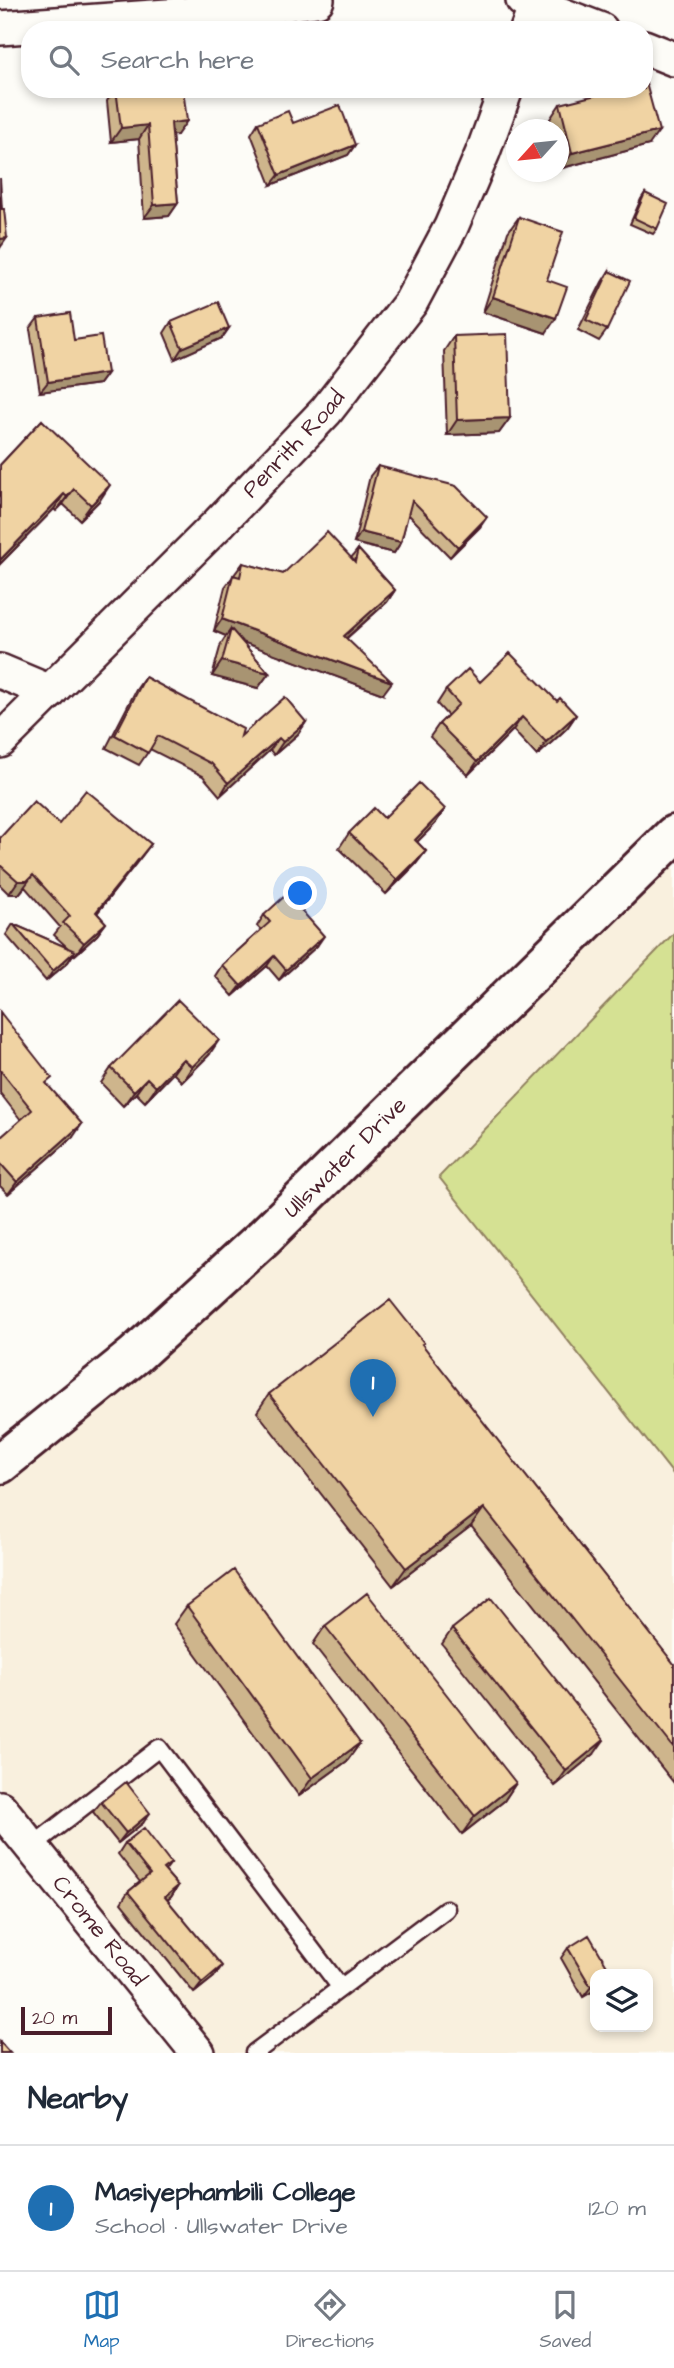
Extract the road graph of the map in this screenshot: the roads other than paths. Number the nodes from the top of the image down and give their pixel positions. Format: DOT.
graph roads {
  1 [pos="317,0"];
  2 [pos="531,8"];
  3 [pos="98,21"];
  4 [pos="572,21"];
  5 [pos="21,26"];
  6 [pos="0,28"];
  7 [pos="653,51"];
  8 [pos="674,59"];
  9 [pos="503,98"];
  10 [pos="0,671"];
  11 [pos="50,692"];
  12 [pos="0,741"];
  13 [pos="674,835"];
  14 [pos="0,1464"];
  15 [pos="0,1808"];
  16 [pos="31,1847"];
  17 [pos="446,1909"];
  18 [pos="341,1988"];
  19 [pos="198,2053"];
  20 [pos="254,2053"];
  1 -- 3 [label="street"];
  2 -- 4 [label="street"];
  5 -- 6 [label="street"];
  7 -- 8 [label="street"];
  9 -- 11 [label="street, Penrith Road"];
  10 -- 11 [label="street"];
  11 -- 12 [label="street, Penrith Road"];
  13 -- 14 [label="street, Ullswater Drive"];
  15 -- 16 [label="street, Crome Road"];
  16 -- 18 [label="lane"];
  16 -- 19 [label="street, Crome Road"];
  17 -- 18 [label="lane"];
  18 -- 20 [label="lane"];
}
